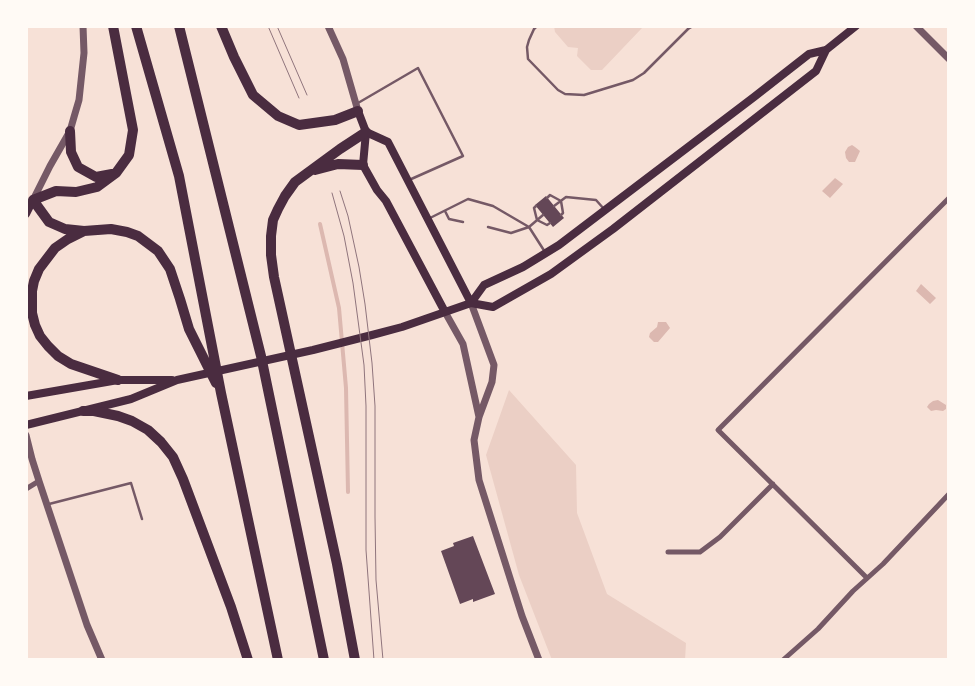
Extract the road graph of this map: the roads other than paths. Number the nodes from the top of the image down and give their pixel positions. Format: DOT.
graph roads {
  1 [pos="83,26"];
  2 [pos="113,26"];
  3 [pos="136,26"];
  4 [pos="179,26"];
  5 [pos="221,26"];
  6 [pos="328,26"];
  7 [pos="537,26"];
  8 [pos="693,26"];
  9 [pos="856,26"];
  10 [pos="916,26"];
  11 [pos="826,50"];
  12 [pos="949,59"];
  13 [pos="357,108"];
  14 [pos="70,131"];
  15 [pos="366,132"];
  16 [pos="363,165"];
  17 [pos="312,171"];
  18 [pos="116,173"];
  19 [pos="408,181"];
  20 [pos="547,198"];
  21 [pos="949,198"];
  22 [pos="33,200"];
  23 [pos="560,201"];
  24 [pos="536,206"];
  25 [pos="554,206"];
  26 [pos="445,210"];
  27 [pos="605,210"];
  28 [pos="26,214"];
  29 [pos="543,215"];
  30 [pos="561,215"];
  31 [pos="428,219"];
  32 [pos="537,220"];
  33 [pos="463,222"];
  34 [pos="550,224"];
  35 [pos="488,227"];
  36 [pos="529,227"];
  37 [pos="84,232"];
  38 [pos="546,253"];
  39 [pos="471,302"];
  40 [pos="445,312"];
  41 [pos="118,380"];
  42 [pos="177,380"];
  43 [pos="221,393"];
  44 [pos="26,396"];
  45 [pos="84,411"];
  46 [pos="479,417"];
  47 [pos="26,425"];
  48 [pos="26,435"];
  49 [pos="39,481"];
  50 [pos="773,484"];
  51 [pos="26,489"];
  52 [pos="949,494"];
  53 [pos="47,504"];
  54 [pos="142,519"];
  55 [pos="668,552"];
  56 [pos="867,578"];
  57 [pos="102,660"];
  58 [pos="248,660"];
  59 [pos="278,660"];
  60 [pos="324,660"];
  61 [pos="355,660"];
  62 [pos="539,660"];
  63 [pos="783,660"];
  1 -- 14 [label="street"];
  2 -- 18 [label="highway"];
  3 -- 43 [label="highway"];
  4 -- 60 [label="highway"];
  5 -- 13 [label="highway"];
  6 -- 13 [label="street"];
  7 -- 8 [label="lane"];
  9 -- 11 [label="main road"];
  10 -- 12 [label="street"];
  11 -- 27 [label="main road"];
  11 -- 39 [label="main road"];
  13 -- 15 [label="main road"];
  13 -- 19 [label="lane"];
  14 -- 18 [label="highway"];
  14 -- 22 [label="street"];
  15 -- 16 [label="main road"];
  15 -- 17 [label="highway"];
  15 -- 19 [label="main road"];
  16 -- 17 [label="highway"];
  16 -- 40 [label="main road"];
  17 -- 61 [label="highway"];
  18 -- 22 [label="highway"];
  19 -- 31 [label="main road"];
  20 -- 23 [label="lane"];
  21 -- 50 [label="street"];
  22 -- 28 [label="main road"];
  22 -- 37 [label="highway"];
  23 -- 25 [label="lane"];
  23 -- 27 [label="lane"];
  23 -- 30 [label="lane"];
  24 -- 32 [label="lane"];
  26 -- 31 [label="lane"];
  26 -- 33 [label="lane"];
  26 -- 36 [label="lane"];
  27 -- 38 [label="main road"];
  29 -- 32 [label="lane"];
  31 -- 39 [label="main road"];
  32 -- 34 [label="lane"];
  32 -- 36 [label="lane"];
  35 -- 36 [label="lane"];
  36 -- 38 [label="lane"];
  37 -- 41 [label="highway"];
  37 -- 43 [label="highway"];
  38 -- 39 [label="main road"];
  39 -- 40 [label="main road"];
  39 -- 46 [label="street"];
  40 -- 42 [label="main road"];
  40 -- 46 [label="street"];
  41 -- 42 [label="main road"];
  41 -- 44 [label="main road"];
  42 -- 45 [label="main road"];
  43 -- 59 [label="highway"];
  45 -- 47 [label="main road"];
  45 -- 58 [label="highway"];
  46 -- 62 [label="street"];
  48 -- 49 [label="street"];
  49 -- 51 [label="street"];
  49 -- 53 [label="street"];
  50 -- 55 [label="street"];
  50 -- 56 [label="street"];
  52 -- 56 [label="street"];
  53 -- 54 [label="lane"];
  53 -- 57 [label="street"];
  56 -- 63 [label="street"];
}
